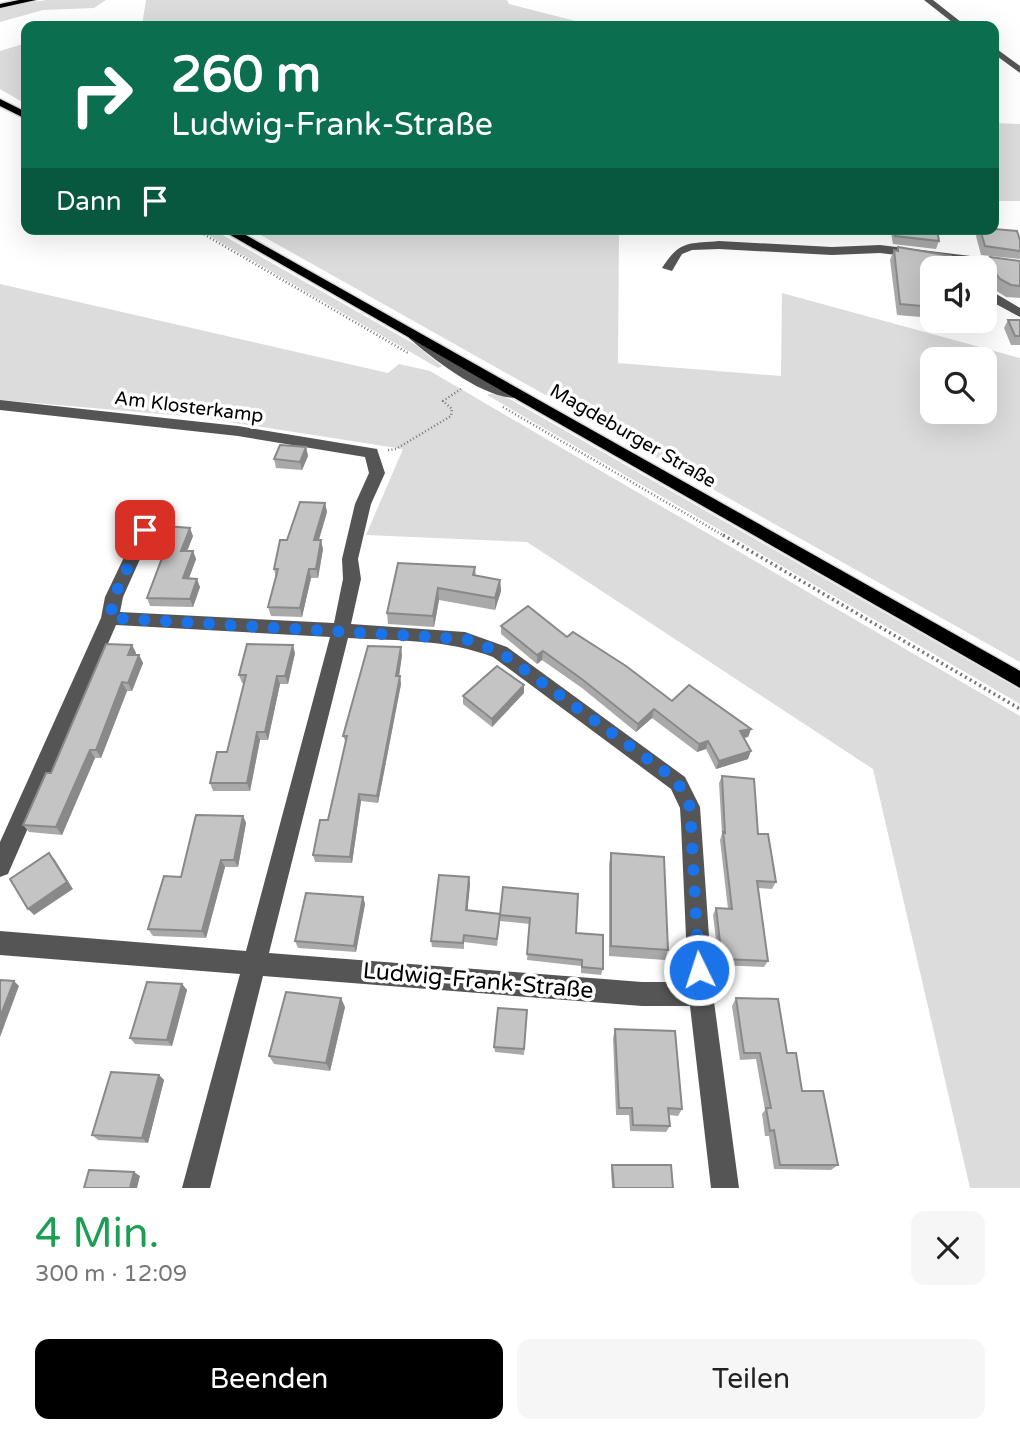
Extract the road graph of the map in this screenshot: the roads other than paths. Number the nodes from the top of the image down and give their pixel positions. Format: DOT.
graph roads {
  1 [pos="32,0"];
  2 [pos="928,0"];
  3 [pos="0,6"];
  4 [pos="955,21"];
  5 [pos="999,54"];
  6 [pos="1020,70"];
  7 [pos="0,102"];
  8 [pos="21,113"];
  9 [pos="237,235"];
  10 [pos="951,256"];
  11 [pos="997,265"];
  12 [pos="1020,266"];
  13 [pos="668,268"];
  14 [pos="997,300"];
  15 [pos="1020,313"];
  16 [pos="415,336"];
  17 [pos="517,394"];
  18 [pos="0,405"];
  19 [pos="145,530"];
  20 [pos="110,618"];
  21 [pos="341,631"];
  22 [pos="1020,680"];
  23 [pos="0,867"];
  24 [pos="0,943"];
  25 [pos="254,963"];
  26 [pos="701,994"];
  27 [pos="196,1188"];
  28 [pos="725,1188"];
  1 -- 3 [label="main road"];
  2 -- 4 [label="street"];
  5 -- 6 [label="street"];
  7 -- 8 [label="main road"];
  9 -- 16 [label="main road"];
  10 -- 13 [label="street"];
  11 -- 12 [label="street"];
  14 -- 15 [label="street"];
  16 -- 17 [label="street"];
  17 -- 22 [label="main road, Magdeburger Straße"];
  18 -- 21 [label="street, Am Klosterkamp"];
  19 -- 20 [label="street"];
  20 -- 21 [label="street"];
  20 -- 23 [label="street"];
  21 -- 25 [label="street"];
  21 -- 26 [label="street"];
  24 -- 25 [label="street, Ludwig-Frank-Straße"];
  25 -- 26 [label="street, Ludwig-Frank-Straße"];
  25 -- 27 [label="street"];
  26 -- 28 [label="street"];
}
